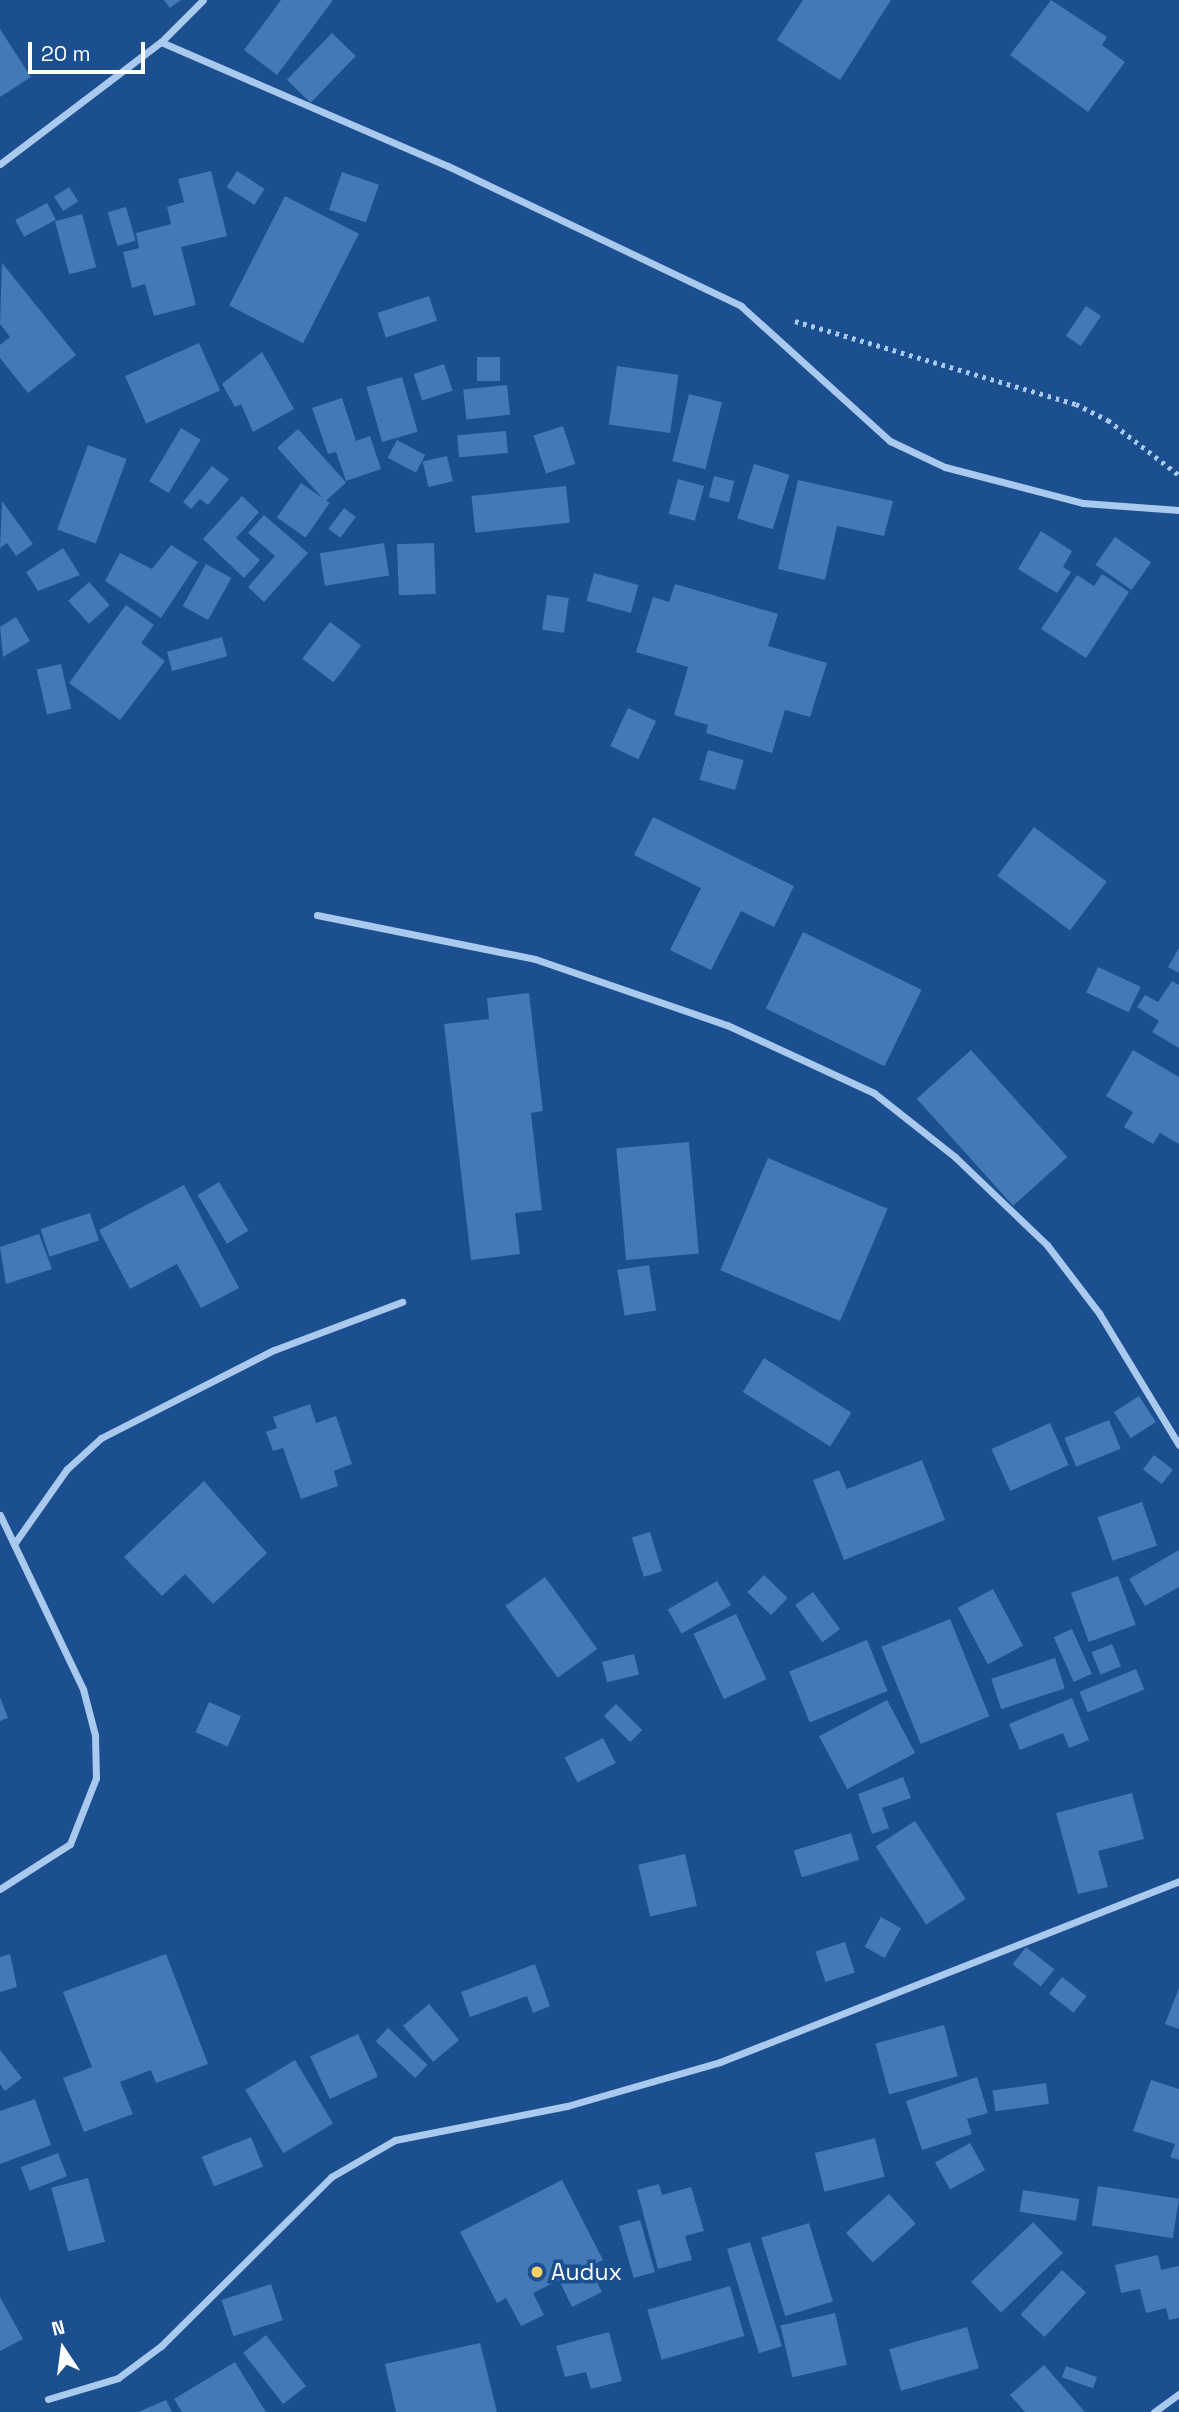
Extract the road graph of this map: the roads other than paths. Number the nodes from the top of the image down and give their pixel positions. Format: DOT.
graph roads {
  1 [pos="203,0"];
  2 [pos="161,42"];
  3 [pos="0,164"];
  4 [pos="1179,510"];
  5 [pos="317,915"];
  6 [pos="402,1302"];
  7 [pos="1179,1445"];
  8 [pos="0,1516"];
  9 [pos="14,1544"];
  10 [pos="1179,1881"];
  11 [pos="0,1889"];
  12 [pos="1179,2394"];
  13 [pos="48,2399"];
  14 [pos="1154,2412"];
  1 -- 2 [label="street"];
  2 -- 3 [label="street"];
  2 -- 4 [label="street"];
  5 -- 7 [label="street"];
  6 -- 9 [label="street"];
  8 -- 9 [label="street"];
  9 -- 11 [label="street"];
  10 -- 13 [label="street"];
  12 -- 14 [label="street"];
}
